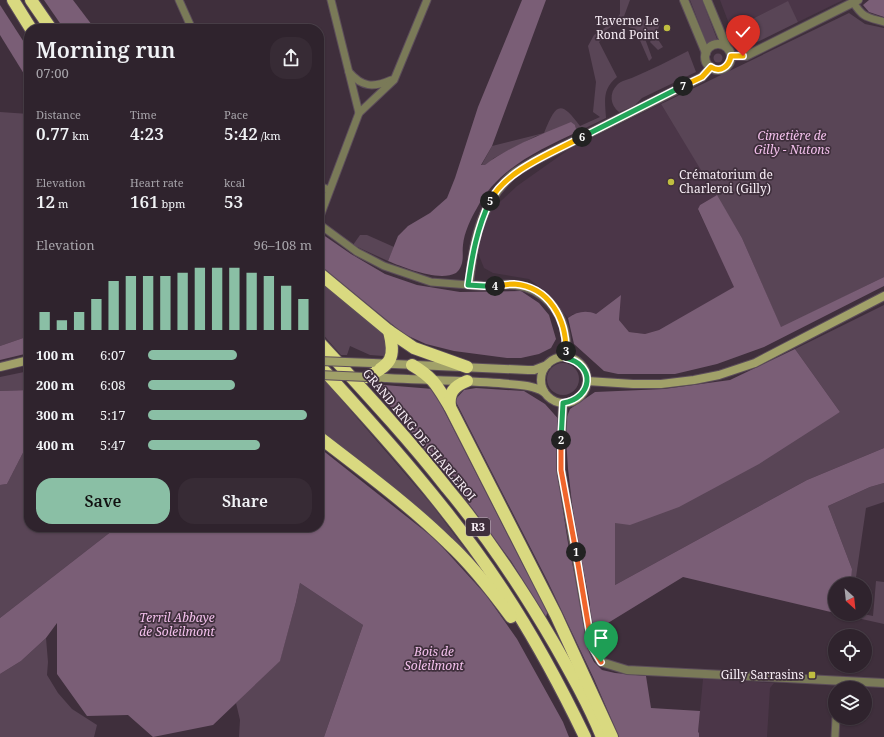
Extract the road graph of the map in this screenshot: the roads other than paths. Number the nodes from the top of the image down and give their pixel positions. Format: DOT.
graph roads {
  1 [pos="13,0"];
  2 [pos="31,0"];
  3 [pos="180,0"];
  4 [pos="331,0"];
  5 [pos="427,0"];
  6 [pos="684,0"];
  7 [pos="707,0"];
  8 [pos="856,1"];
  9 [pos="884,22"];
  10 [pos="28,24"];
  11 [pos="48,24"];
  12 [pos="190,24"];
  13 [pos="726,46"];
  14 [pos="706,53"];
  15 [pos="731,56"];
  16 [pos="711,67"];
  17 [pos="349,72"];
  18 [pos="396,77"];
  19 [pos="359,113"];
  20 [pos="324,188"];
  21 [pos="329,190"];
  22 [pos="324,204"];
  23 [pos="324,228"];
  24 [pos="324,277"];
  25 [pos="468,285"];
  26 [pos="884,296"];
  27 [pos="389,331"];
  28 [pos="324,348"];
  29 [pos="566,358"];
  30 [pos="24,361"];
  31 [pos="324,362"];
  32 [pos="412,365"];
  33 [pos="547,365"];
  34 [pos="0,367"];
  35 [pos="467,367"];
  36 [pos="381,369"];
  37 [pos="324,370"];
  38 [pos="324,375"];
  39 [pos="367,377"];
  40 [pos="434,380"];
  41 [pos="466,381"];
  42 [pos="587,381"];
  43 [pos="544,392"];
  44 [pos="563,403"];
  45 [pos="450,407"];
  46 [pos="324,440"];
  47 [pos="531,634"];
  48 [pos="828,683"];
  49 [pos="872,683"];
  50 [pos="884,683"];
  51 [pos="836,725"];
  52 [pos="585,737"];
  53 [pos="602,737"];
  54 [pos="612,737"];
  55 [pos="835,737"];
  1 -- 10 [label="highway"];
  2 -- 11 [label="highway"];
  3 -- 12 [label="street"];
  4 -- 17 [label="street"];
  5 -- 18 [label="street"];
  6 -- 14 [label="street"];
  7 -- 13 [label="street"];
  8 -- 9 [label="street"];
  8 -- 15 [label="street"];
  13 -- 14 [label="street"];
  13 -- 15 [label="street"];
  14 -- 16 [label="street"];
  15 -- 16 [label="street"];
  16 -- 25 [label="street"];
  17 -- 18 [label="street"];
  17 -- 19 [label="street"];
  18 -- 19 [label="street"];
  19 -- 21 [label="street"];
  20 -- 21 [label="street"];
  21 -- 22 [label="street"];
  23 -- 25 [label="street"];
  24 -- 27 [label="highway"];
  25 -- 29 [label="street"];
  26 -- 42 [label="main road"];
  27 -- 35 [label="highway"];
  27 -- 36 [label="highway"];
  28 -- 53 [label="highway, GRAND RING DE CHARLEROI / R3"];
  29 -- 33 [label="main road"];
  29 -- 42 [label="main road"];
  30 -- 34 [label="main road"];
  31 -- 36 [label="main road, bridge"];
  32 -- 35 [label="main road"];
  32 -- 36 [label="main road"];
  32 -- 40 [label="highway"];
  33 -- 35 [label="main road"];
  33 -- 43 [label="main road"];
  36 -- 39 [label="highway"];
  36 -- 40 [label="main road"];
  37 -- 47 [label="highway, R3"];
  38 -- 39 [label="main road, bridge"];
  40 -- 41 [label="main road"];
  40 -- 45 [label="highway"];
  41 -- 43 [label="main road"];
  41 -- 45 [label="highway"];
  42 -- 44 [label="main road"];
  43 -- 44 [label="main road"];
  44 -- 48 [label="street"];
  45 -- 54 [label="highway"];
  46 -- 47 [label="highway"];
  47 -- 52 [label="highway, R3"];
  49 -- 50 [label="street"];
  51 -- 55 [label="street"];
}
